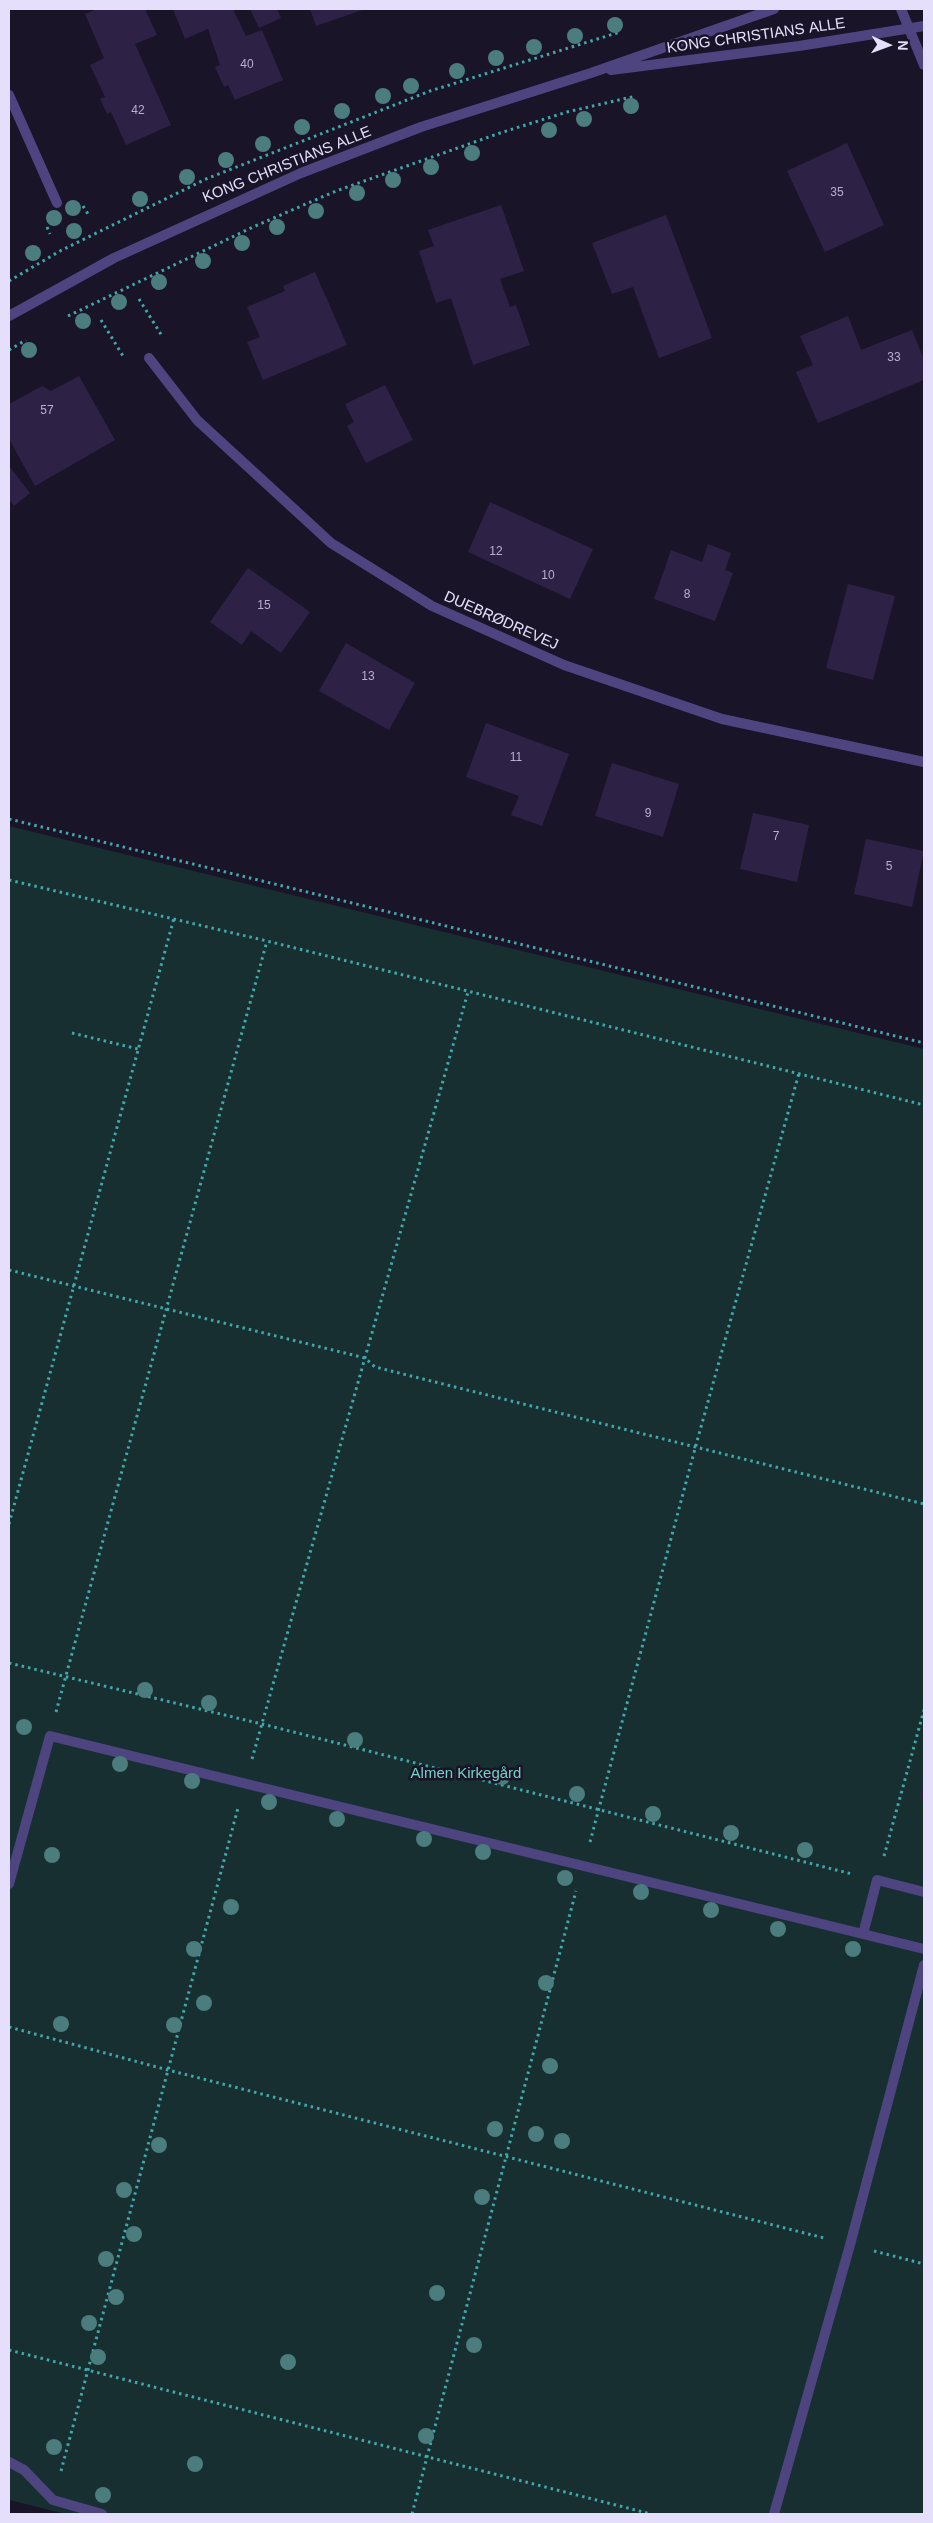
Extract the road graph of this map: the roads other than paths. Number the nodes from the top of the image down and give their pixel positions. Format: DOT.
graph roads {
  1 [pos="774,9"];
  2 [pos="901,9"];
  3 [pos="924,26"];
  4 [pos="909,28"];
  5 [pos="924,65"];
  6 [pos="591,73"];
  7 [pos="9,95"];
  8 [pos="57,203"];
  9 [pos="9,316"];
  10 [pos="149,358"];
  11 [pos="924,762"];
  12 [pos="9,1884"];
  13 [pos="924,1892"];
  14 [pos="864,1934"];
  15 [pos="924,1949"];
  16 [pos="924,1965"];
  17 [pos="9,2462"];
  18 [pos="102,2514"];
  19 [pos="774,2514"];
  1 -- 6 [label="street, KONG CHRISTIANS ALLE"];
  2 -- 4 [label="street"];
  3 -- 4 [label="street, KONG CHRISTIANS ALLE"];
  4 -- 5 [label="street"];
  4 -- 6 [label="street, KONG CHRISTIANS ALLE"];
  6 -- 9 [label="street, KONG CHRISTIANS ALLE"];
  7 -- 8 [label="street"];
  10 -- 11 [label="street, DUEBRØDREVEJ"];
  12 -- 14 [label="street"];
  13 -- 14 [label="street"];
  14 -- 15 [label="street"];
  16 -- 19 [label="street"];
  17 -- 18 [label="street"];
}
